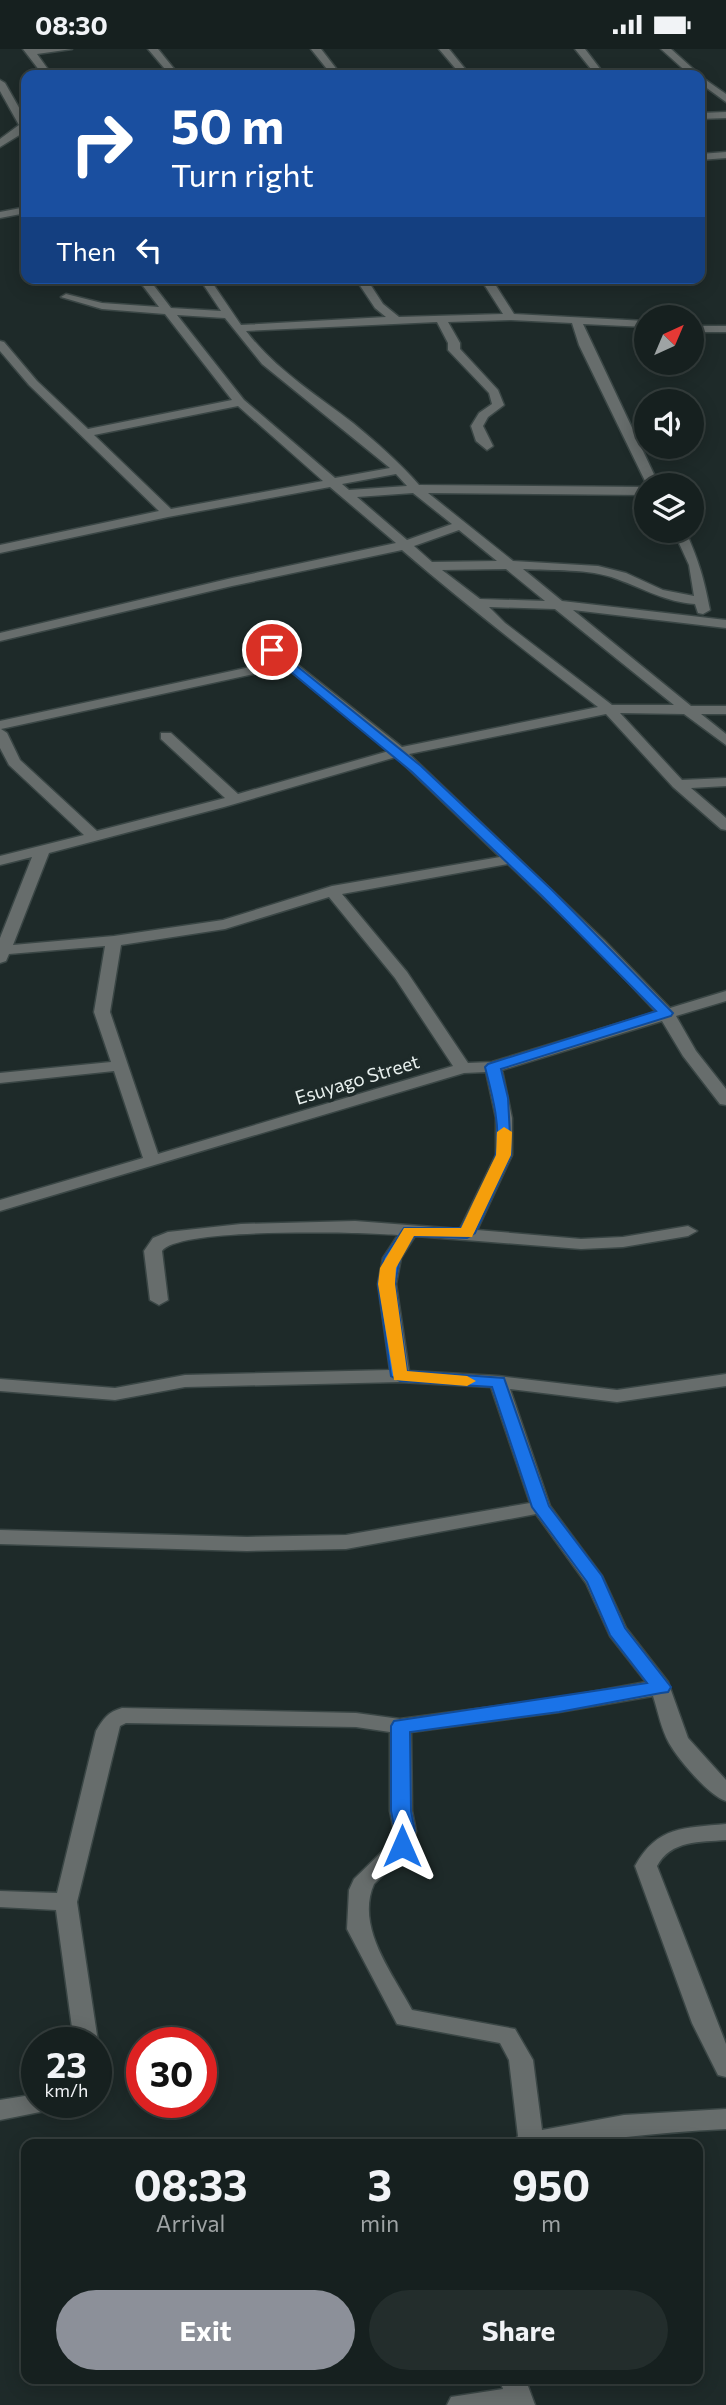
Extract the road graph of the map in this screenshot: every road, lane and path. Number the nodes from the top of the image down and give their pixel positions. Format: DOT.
graph roads {
  1 [pos="67,49"];
  2 [pos="153,49"];
  3 [pos="316,49"];
  4 [pos="444,49"];
  5 [pos="580,49"];
  6 [pos="666,49"];
  7 [pos="30,50"];
  8 [pos="44,70"];
  9 [pos="171,70"];
  10 [pos="332,70"];
  11 [pos="462,70"];
  12 [pos="596,70"];
  13 [pos="689,70"];
  14 [pos="0,83"];
  15 [pos="705,83"];
  16 [pos="4,94"];
  17 [pos="726,99"];
  18 [pos="726,115"];
  19 [pos="705,116"];
  20 [pos="21,121"];
  21 [pos="21,130"];
  22 [pos="0,145"];
  23 [pos="726,155"];
  24 [pos="705,157"];
  25 [pos="21,212"];
  26 [pos="0,215"];
  27 [pos="146,284"];
  28 [pos="208,284"];
  29 [pos="364,284"];
  30 [pos="489,284"];
  31 [pos="66,297"];
  32 [pos="166,311"];
  33 [pos="228,316"];
  34 [pos="512,317"];
  35 [pos="440,318"];
  36 [pos="396,320"];
  37 [pos="576,320"];
  38 [pos="634,323"];
  39 [pos="239,328"];
  40 [pos="704,328"];
  41 [pos="726,329"];
  42 [pos="0,344"];
  43 [pos="240,401"];
  44 [pos="88,433"];
  45 [pos="486,446"];
  46 [pos="401,470"];
  47 [pos="647,473"];
  48 [pos="334,483"];
  49 [pos="416,489"];
  50 [pos="634,491"];
  51 [pos="345,494"];
  52 [pos="168,513"];
  53 [pos="461,526"];
  54 [pos="686,543"];
  55 [pos="406,545"];
  56 [pos="1,548"];
  57 [pos="512,565"];
  58 [pos="429,566"];
  59 [pos="703,601"];
  60 [pos="477,603"];
  61 [pos="523,603"];
  62 [pos="560,605"];
  63 [pos="703,623"];
  64 [pos="726,624"];
  65 [pos="500,625"];
  66 [pos="0,637"];
  67 [pos="257,637"];
  68 [pos="287,663"];
  69 [pos="609,709"];
  70 [pos="726,710"];
  71 [pos="692,712"];
  72 [pos="0,725"];
  73 [pos="0,733"];
  74 [pos="166,736"];
  75 [pos="726,741"];
  76 [pos="399,753"];
  77 [pos="7,764"];
  78 [pos="726,782"];
  79 [pos="678,784"];
  80 [pos="235,799"];
  81 [pos="726,826"];
  82 [pos="95,837"];
  83 [pos="43,851"];
  84 [pos="513,859"];
  85 [pos="0,861"];
  86 [pos="332,891"];
  87 [pos="114,941"];
  88 [pos="2,954"];
  89 [pos="726,996"];
  90 [pos="666,1013"];
  91 [pos="118,1066"];
  92 [pos="493,1067"];
  93 [pos="463,1068"];
  94 [pos="0,1078"];
  95 [pos="726,1100"];
  96 [pos="152,1161"];
  97 [pos="0,1206"];
  98 [pos="409,1231"];
  99 [pos="688,1231"];
  100 [pos="467,1233"];
  101 [pos="159,1300"];
  102 [pos="400,1376"];
  103 [pos="726,1380"];
  104 [pos="498,1382"];
  105 [pos="0,1385"];
  106 [pos="541,1507"];
  107 [pos="0,1537"];
  108 [pos="661,1687"];
  109 [pos="400,1726"];
  110 [pos="726,1793"];
  111 [pos="726,1832"];
  112 [pos="0,1899"];
  113 [pos="66,1902"];
  114 [pos="84,2027"];
  115 [pos="726,2068"];
  116 [pos="21,2106"];
  117 [pos="0,2110"];
  118 [pos="726,2119"];
  119 [pos="527,2139"];
  120 [pos="541,2139"];
  121 [pos="518,2394"];
  122 [pos="460,2405"];
  1 -- 7 [label="street"];
  2 -- 9 [label="street"];
  3 -- 10 [label="street"];
  4 -- 11 [label="street"];
  5 -- 12 [label="street"];
  6 -- 13 [label="street"];
  7 -- 8 [label="street"];
  14 -- 16 [label="street"];
  15 -- 17 [label="street"];
  16 -- 20 [label="street"];
  18 -- 19 [label="street"];
  21 -- 22 [label="street"];
  23 -- 24 [label="street"];
  25 -- 26 [label="street"];
  27 -- 32 [label="street"];
  28 -- 33 [label="street"];
  29 -- 36 [label="street"];
  30 -- 34 [label="street"];
  31 -- 32 [label="street"];
  32 -- 33 [label="street"];
  32 -- 43 [label="street"];
  33 -- 39 [label="street"];
  34 -- 35 [label="street"];
  34 -- 37 [label="street"];
  35 -- 36 [label="street"];
  35 -- 45 [label="street"];
  36 -- 39 [label="street"];
  37 -- 38 [label="street"];
  37 -- 47 [label="street"];
  39 -- 46 [label="street"];
  40 -- 41 [label="street"];
  42 -- 44 [label="street"];
  43 -- 44 [label="street"];
  43 -- 48 [label="street"];
  44 -- 52 [label="street"];
  46 -- 48 [label="street"];
  46 -- 49 [label="street"];
  48 -- 51 [label="street"];
  48 -- 52 [label="street"];
  49 -- 50 [label="street"];
  49 -- 51 [label="street"];
  49 -- 53 [label="street"];
  51 -- 55 [label="street"];
  52 -- 56 [label="street"];
  53 -- 55 [label="street"];
  53 -- 57 [label="street"];
  54 -- 59 [label="street"];
  55 -- 58 [label="street"];
  55 -- 66 [label="street"];
  57 -- 58 [label="street"];
  57 -- 59 [label="street"];
  57 -- 62 [label="street"];
  58 -- 60 [label="street"];
  59 -- 63 [label="street"];
  60 -- 61 [label="street"];
  60 -- 65 [label="street"];
  61 -- 62 [label="street"];
  61 -- 65 [label="street"];
  62 -- 63 [label="street"];
  62 -- 71 [label="street"];
  63 -- 64 [label="street"];
  65 -- 69 [label="street"];
  67 -- 68 [label="street"];
  68 -- 72 [label="street"];
  68 -- 76 [label="street"];
  69 -- 71 [label="street"];
  69 -- 76 [label="street"];
  69 -- 79 [label="street"];
  70 -- 71 [label="street"];
  71 -- 75 [label="street"];
  73 -- 77 [label="street"];
  74 -- 80 [label="street"];
  76 -- 80 [label="street"];
  76 -- 84 [label="street"];
  77 -- 82 [label="street"];
  78 -- 79 [label="street"];
  79 -- 81 [label="street"];
  80 -- 82 [label="street"];
  82 -- 83 [label="street"];
  83 -- 85 [label="street"];
  83 -- 88 [label="street"];
  84 -- 86 [label="street"];
  84 -- 90 [label="street"];
  86 -- 87 [label="street"];
  86 -- 93 [label="street"];
  87 -- 88 [label="street"];
  87 -- 91 [label="street"];
  89 -- 90 [label="street, Esuyago Street"];
  90 -- 92 [label="street, Esuyago Street"];
  90 -- 95 [label="street"];
  91 -- 94 [label="street"];
  91 -- 96 [label="street"];
  92 -- 93 [label="street, Esuyago Street"];
  92 -- 100 [label="street"];
  93 -- 96 [label="street, Esuyago Street"];
  96 -- 97 [label="street, Esuyago Street"];
  98 -- 100 [label="street"];
  98 -- 101 [label="street"];
  98 -- 102 [label="street"];
  99 -- 100 [label="street"];
  102 -- 104 [label="street"];
  102 -- 105 [label="street"];
  103 -- 104 [label="street"];
  104 -- 106 [label="street"];
  106 -- 107 [label="street"];
  106 -- 108 [label="street"];
  108 -- 109 [label="street"];
  108 -- 110 [label="street"];
  109 -- 113 [label="street"];
  109 -- 119 [label="street"];
  111 -- 115 [label="street"];
  112 -- 113 [label="street"];
  113 -- 114 [label="street"];
  116 -- 117 [label="street"];
  118 -- 120 [label="street"];
  121 -- 122 [label="street"];
}
